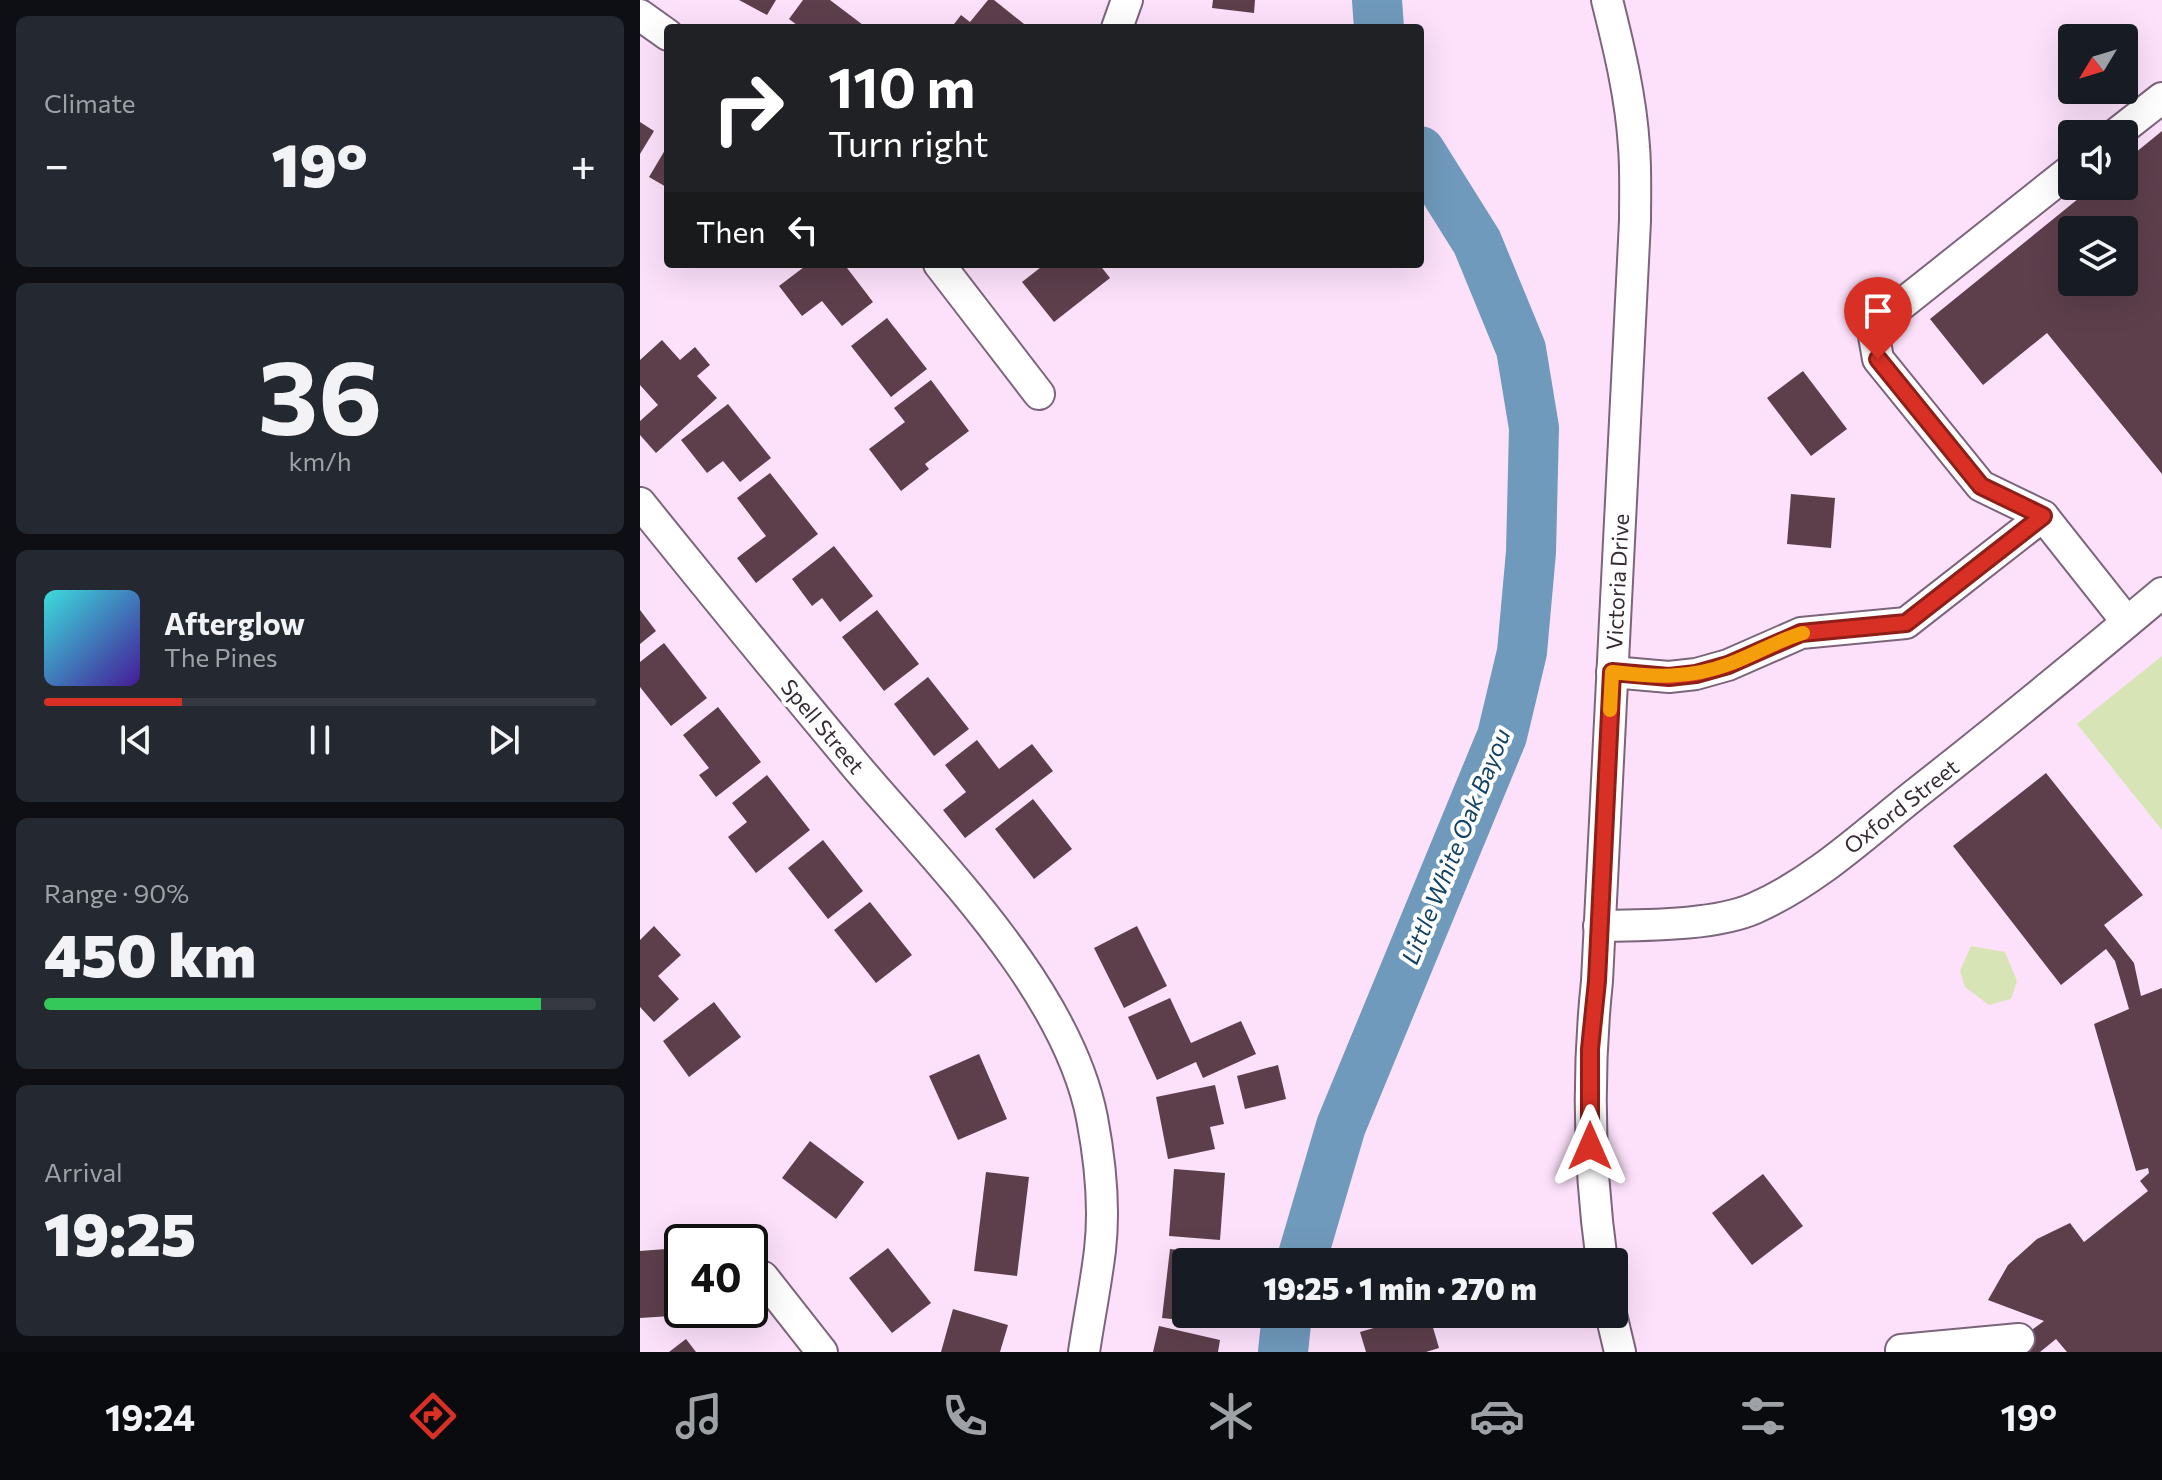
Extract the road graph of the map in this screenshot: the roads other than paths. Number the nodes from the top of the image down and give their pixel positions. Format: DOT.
graph roads {
  1 [pos="1127,0"];
  2 [pos="1607,0"];
  3 [pos="640,15"];
  4 [pos="1118,24"];
  5 [pos="664,32"];
  6 [pos="2162,98"];
  7 [pos="2134,120"];
  8 [pos="2058,180"];
  9 [pos="942,268"];
  10 [pos="1039,394"];
  11 [pos="640,503"];
  12 [pos="2043,516"];
  13 [pos="2162,593"];
  14 [pos="2127,622"];
  15 [pos="1612,672"];
  16 [pos="1599,926"];
  17 [pos="1601,1248"];
  18 [pos="768,1283"];
  19 [pos="1614,1328"];
  20 [pos="2019,1339"];
  21 [pos="1899,1351"];
  22 [pos="822,1352"];
  23 [pos="1084,1352"];
  24 [pos="1620,1352"];
  1 -- 4 [label="street"];
  2 -- 15 [label="street, Victoria Drive"];
  3 -- 5 [label="street"];
  6 -- 7 [label="street"];
  8 -- 12 [label="street"];
  9 -- 10 [label="street"];
  11 -- 23 [label="street, Spell Street"];
  12 -- 14 [label="street"];
  12 -- 15 [label="street"];
  13 -- 14 [label="street, Oxford Street"];
  14 -- 16 [label="street, Oxford Street"];
  15 -- 16 [label="street, Victoria Drive"];
  16 -- 17 [label="street, Victoria Drive"];
  18 -- 22 [label="street"];
  19 -- 24 [label="street"];
  20 -- 21 [label="street"];
}
